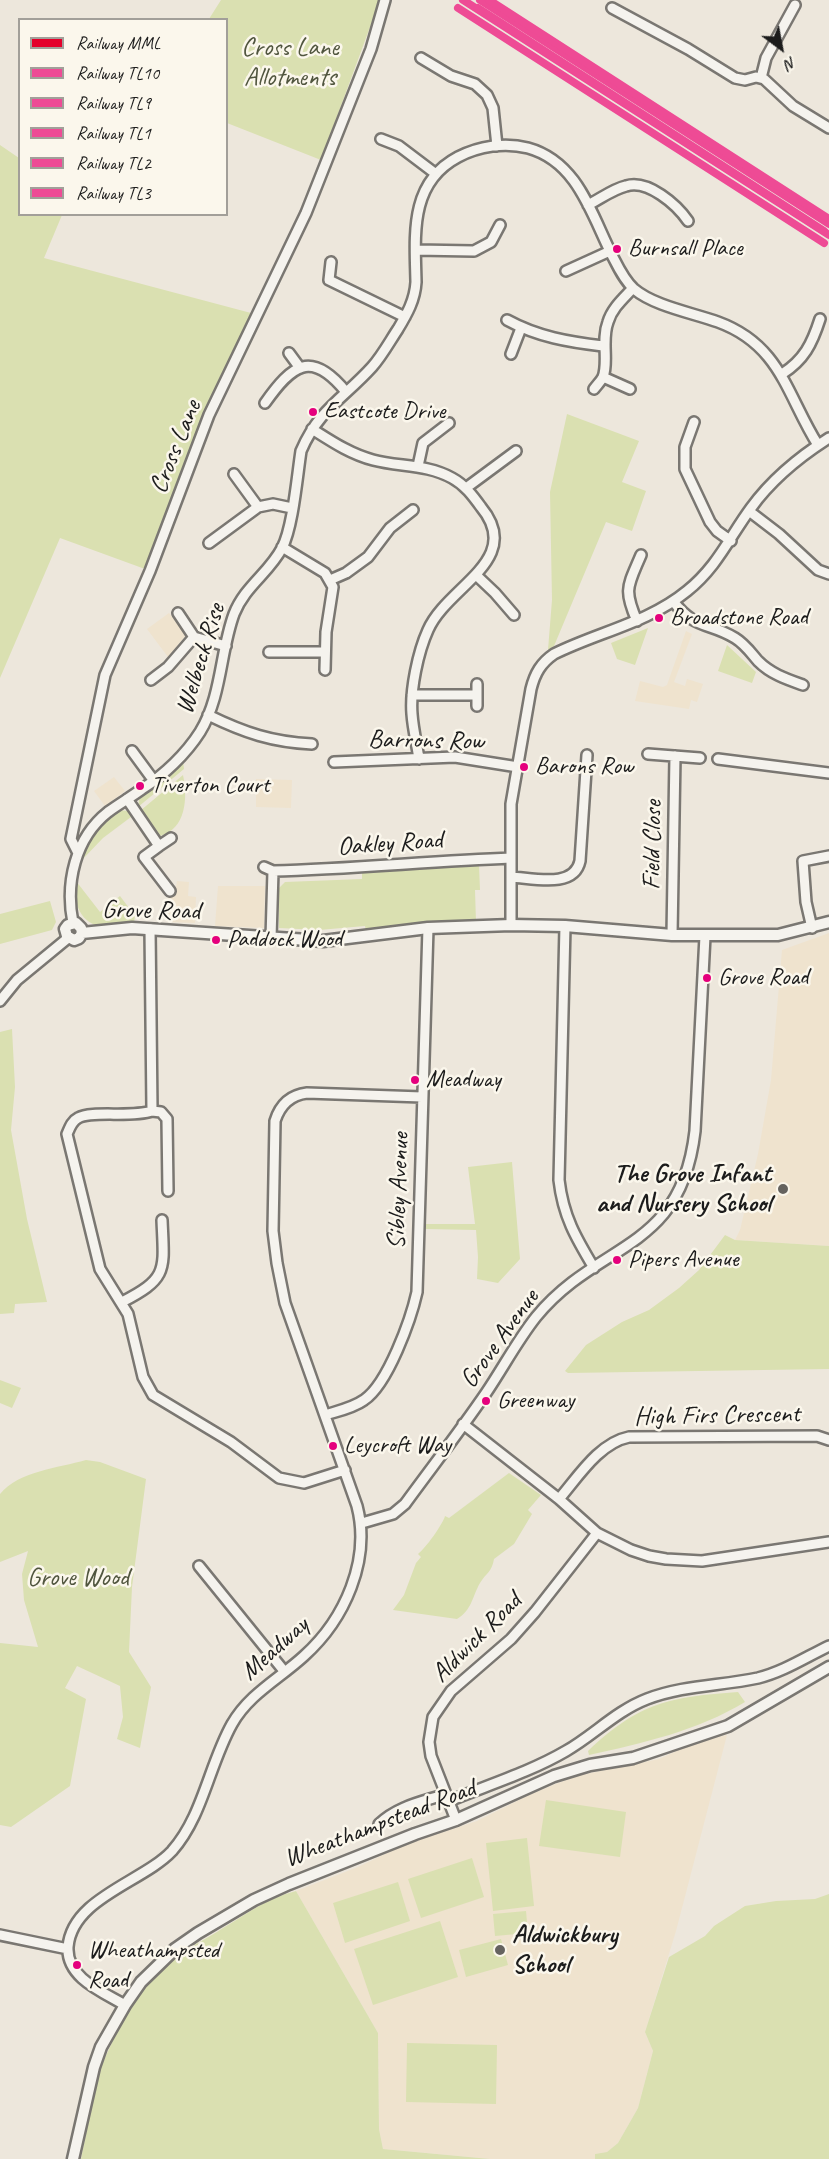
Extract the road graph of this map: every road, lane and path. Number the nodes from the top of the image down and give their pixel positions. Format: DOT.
graph roads {
  1 [pos="385,0"];
  2 [pos="795,5"];
  3 [pos="612,8"];
  4 [pos="421,58"];
  5 [pos="761,78"];
  6 [pos="829,128"];
  7 [pos="381,139"];
  8 [pos="497,146"];
  9 [pos="436,174"];
  10 [pos="588,205"];
  11 [pos="688,221"];
  12 [pos="500,225"];
  13 [pos="416,250"];
  14 [pos="609,251"];
  15 [pos="331,262"];
  16 [pos="566,271"];
  17 [pos="633,288"];
  18 [pos="405,317"];
  19 [pos="819,319"];
  20 [pos="507,320"];
  21 [pos="521,328"];
  22 [pos="603,346"];
  23 [pos="289,353"];
  24 [pos="511,354"];
  25 [pos="300,368"];
  26 [pos="782,374"];
  27 [pos="603,377"];
  28 [pos="594,388"];
  29 [pos="630,389"];
  30 [pos="346,392"];
  31 [pos="265,403"];
  32 [pos="694,422"];
  33 [pos="449,423"];
  34 [pos="312,429"];
  35 [pos="829,438"];
  36 [pos="818,445"];
  37 [pos="516,451"];
  38 [pos="418,466"];
  39 [pos="234,474"];
  40 [pos="466,488"];
  41 [pos="258,507"];
  42 [pos="292,508"];
  43 [pos="413,510"];
  44 [pos="749,511"];
  45 [pos="731,541"];
  46 [pos="209,543"];
  47 [pos="282,547"];
  48 [pos="641,555"];
  49 [pos="829,574"];
  50 [pos="476,575"];
  51 [pos="330,580"];
  52 [pos="674,601"];
  53 [pos="178,614"];
  54 [pos="514,615"];
  55 [pos="636,621"];
  56 [pos="194,637"];
  57 [pos="226,646"];
  58 [pos="269,652"];
  59 [pos="325,652"];
  60 [pos="325,670"];
  61 [pos="151,680"];
  62 [pos="477,684"];
  63 [pos="803,685"];
  64 [pos="412,695"];
  65 [pos="477,696"];
  66 [pos="477,706"];
  67 [pos="208,716"];
  68 [pos="312,744"];
  69 [pos="132,751"];
  70 [pos="648,753"];
  71 [pos="587,755"];
  72 [pos="675,756"];
  73 [pos="700,758"];
  74 [pos="419,759"];
  75 [pos="718,759"];
  76 [pos="334,762"];
  77 [pos="518,766"];
  78 [pos="829,773"];
  79 [pos="154,781"];
  80 [pos="127,799"];
  81 [pos="171,838"];
  82 [pos="159,846"];
  83 [pos="78,854"];
  84 [pos="829,856"];
  85 [pos="511,858"];
  86 [pos="511,877"];
  87 [pos="170,891"];
  88 [pos="829,922"];
  89 [pos="73,923"];
  90 [pos="511,925"];
  91 [pos="566,926"];
  92 [pos="428,928"];
  93 [pos="812,928"];
  94 [pos="150,929"];
  95 [pos="82,933"];
  96 [pos="672,935"];
  97 [pos="705,936"];
  98 [pos="68,938"];
  99 [pos="271,938"];
  100 [pos="0,1001"];
  101 [pos="422,1097"];
  102 [pos="152,1111"];
  103 [pos="168,1191"];
  104 [pos="162,1220"];
  105 [pos="594,1268"];
  106 [pos="122,1302"];
  107 [pos="325,1415"];
  108 [pos="463,1424"];
  109 [pos="829,1440"];
  110 [pos="345,1470"];
  111 [pos="559,1500"];
  112 [pos="362,1523"];
  113 [pos="597,1533"];
  114 [pos="829,1542"];
  115 [pos="199,1566"];
  116 [pos="829,1646"];
  117 [pos="829,1667"];
  118 [pos="284,1671"];
  119 [pos="448,1797"];
  120 [pos="456,1820"];
  121 [pos="379,1824"];
  122 [pos="0,1935"];
  123 [pos="68,1949"];
  124 [pos="125,2005"];
  125 [pos="73,2159"];
  1 -- 83 [label="street, Cross Lane"];
  2 -- 5 [label="street"];
  3 -- 5 [label="street"];
  4 -- 8 [label="street"];
  5 -- 6 [label="street"];
  7 -- 9 [label="street"];
  8 -- 9 [label="street, Welbeck Rise"];
  8 -- 10 [label="street, Welbeck Rise"];
  9 -- 13 [label="street, Welbeck Rise"];
  10 -- 11 [label="street"];
  10 -- 14 [label="street, Welbeck Rise"];
  12 -- 13 [label="street"];
  13 -- 18 [label="street, Welbeck Rise"];
  14 -- 16 [label="street"];
  14 -- 17 [label="street, Welbeck Rise"];
  15 -- 18 [label="street"];
  17 -- 22 [label="street"];
  17 -- 26 [label="street"];
  18 -- 30 [label="street, Welbeck Rise"];
  19 -- 26 [label="street"];
  20 -- 21 [label="street"];
  21 -- 22 [label="street"];
  21 -- 24 [label="street"];
  22 -- 27 [label="street"];
  23 -- 25 [label="street"];
  25 -- 30 [label="street"];
  25 -- 31 [label="street"];
  26 -- 36 [label="street"];
  27 -- 28 [label="street"];
  27 -- 29 [label="street"];
  30 -- 34 [label="street, Welbeck Rise"];
  32 -- 45 [label="street"];
  33 -- 38 [label="street"];
  34 -- 38 [label="street"];
  34 -- 42 [label="street, Welbeck Rise"];
  35 -- 36 [label="street"];
  36 -- 44 [label="street"];
  37 -- 40 [label="street"];
  38 -- 40 [label="street"];
  39 -- 41 [label="street"];
  40 -- 50 [label="street"];
  41 -- 42 [label="street"];
  41 -- 46 [label="street"];
  42 -- 47 [label="street, Welbeck Rise"];
  43 -- 51 [label="street"];
  44 -- 45 [label="street"];
  44 -- 49 [label="street"];
  45 -- 52 [label="street"];
  47 -- 51 [label="street"];
  47 -- 57 [label="street, Welbeck Rise"];
  48 -- 55 [label="street"];
  50 -- 54 [label="street"];
  50 -- 64 [label="street"];
  51 -- 59 [label="street"];
  52 -- 55 [label="street"];
  52 -- 63 [label="street"];
  53 -- 56 [label="street"];
  55 -- 77 [label="street"];
  56 -- 57 [label="street"];
  56 -- 61 [label="street"];
  57 -- 67 [label="street, Welbeck Rise"];
  58 -- 59 [label="street"];
  59 -- 60 [label="street"];
  62 -- 65 [label="street"];
  64 -- 65 [label="street"];
  64 -- 74 [label="street"];
  65 -- 66 [label="street"];
  67 -- 68 [label="street"];
  67 -- 79 [label="street, Welbeck Rise"];
  69 -- 79 [label="street"];
  70 -- 72 [label="street"];
  71 -- 86 [label="street"];
  72 -- 73 [label="street"];
  72 -- 96 [label="street, Field Close"];
  74 -- 76 [label="street, Barrons Row"];
  74 -- 77 [label="street, Barrons Row"];
  75 -- 78 [label="street"];
  77 -- 85 [label="street"];
  79 -- 80 [label="street, Welbeck Rise"];
  80 -- 82 [label="street"];
  80 -- 83 [label="street, Welbeck Rise"];
  81 -- 82 [label="street"];
  82 -- 87 [label="street"];
  83 -- 89 [label="street, Cross Lane"];
  84 -- 93 [label="street"];
  85 -- 86 [label="street"];
  85 -- 99 [label="street, Oakley Road"];
  86 -- 90 [label="street"];
  88 -- 93 [label="street, Grove Road"];
  89 -- 95 [label="street, Grove Road"];
  89 -- 98 [label="street, Grove Road"];
  90 -- 91 [label="street, Grove Road"];
  90 -- 92 [label="street, Grove Road"];
  91 -- 96 [label="street, Grove Road"];
  91 -- 105 [label="street"];
  92 -- 99 [label="street, Grove Road"];
  92 -- 101 [label="street, Sibley Avenue"];
  93 -- 97 [label="street, Grove Road"];
  94 -- 95 [label="street, Grove Road"];
  94 -- 99 [label="street, Grove Road"];
  94 -- 102 [label="street"];
  95 -- 98 [label="street, Grove Road"];
  96 -- 97 [label="street, Grove Road"];
  97 -- 105 [label="street, Grove Avenue"];
  98 -- 100 [label="street"];
  101 -- 107 [label="street, Sibley Avenue"];
  101 -- 107 [label="street, Meadway"];
  102 -- 103 [label="street"];
  102 -- 106 [label="street"];
  104 -- 106 [label="street"];
  105 -- 108 [label="street, Grove Avenue"];
  106 -- 110 [label="street"];
  107 -- 110 [label="street, Meadway"];
  108 -- 111 [label="street"];
  108 -- 112 [label="street, Grove Avenue"];
  109 -- 111 [label="street, High Firs Crescent"];
  110 -- 112 [label="street, Meadway"];
  111 -- 113 [label="street"];
  112 -- 118 [label="street, Meadway"];
  113 -- 114 [label="street"];
  113 -- 119 [label="street, Aldwick Road"];
  115 -- 118 [label="street"];
  116 -- 119 [label="street, Wheathampstead Road"];
  117 -- 120 [label="street, Wheathampstead Road"];
  118 -- 123 [label="street, Meadway"];
  119 -- 120 [label="street, Aldwick Road"];
  119 -- 121 [label="street, Wheathampstead Road"];
  120 -- 124 [label="street, Wheathampstead Road"];
  122 -- 123 [label="street"];
  123 -- 124 [label="street"];
  124 -- 125 [label="street, Wheathampstead Road"];
}
